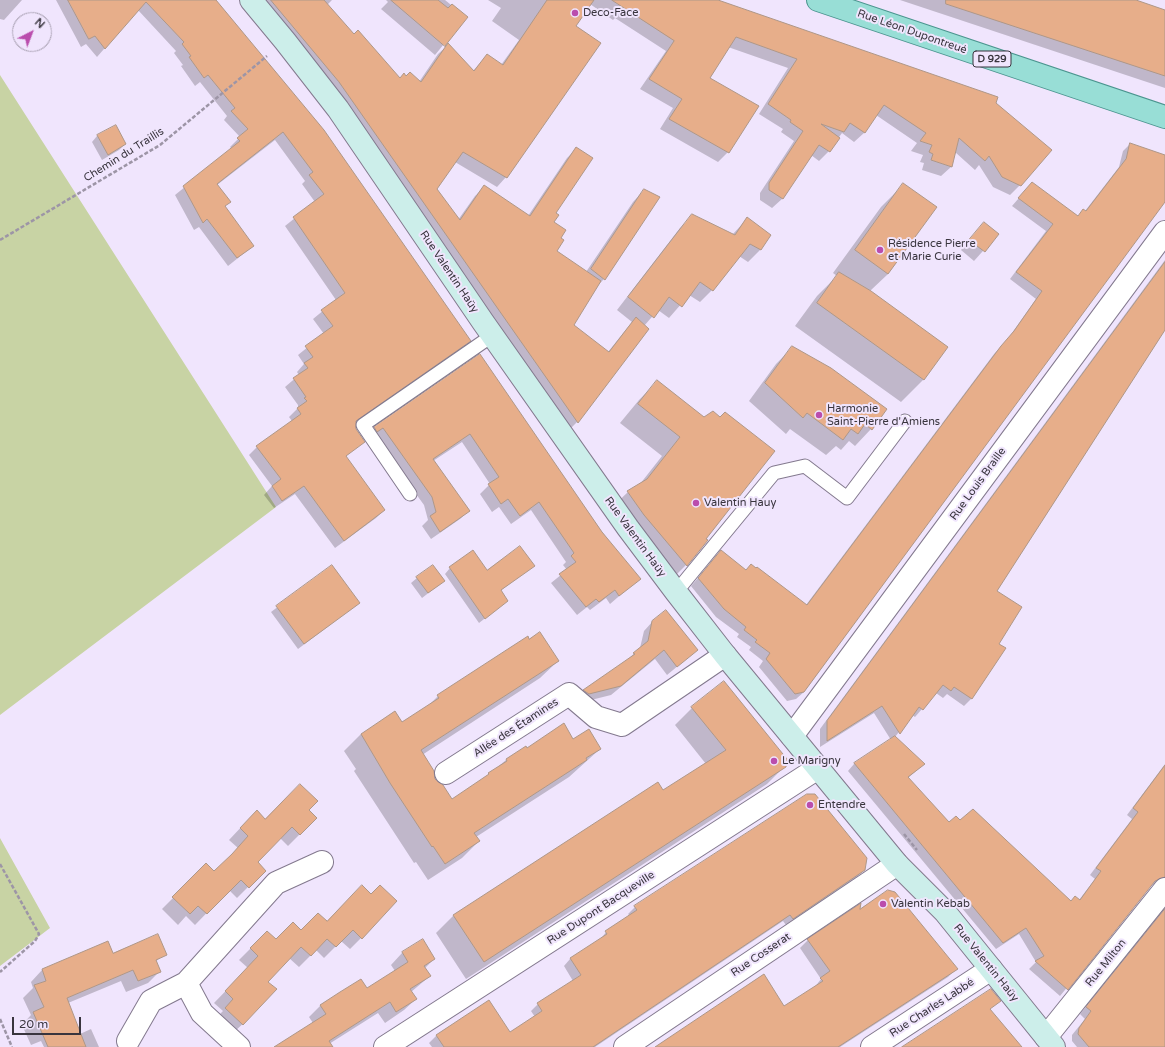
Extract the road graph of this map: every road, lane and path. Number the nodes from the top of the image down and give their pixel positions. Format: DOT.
graph roads {
  1 [pos="251,0"];
  2 [pos="818,0"];
  3 [pos="285,41"];
  4 [pos="1165,117"];
  5 [pos="1165,232"];
  6 [pos="0,240"];
  7 [pos="493,335"];
  8 [pos="905,421"];
  9 [pos="410,494"];
  10 [pos="676,592"];
  11 [pos="725,655"];
  12 [pos="792,736"];
  13 [pos="818,768"];
  14 [pos="446,773"];
  15 [pos="903,832"];
  16 [pos="918,851"];
  17 [pos="322,862"];
  18 [pos="0,864"];
  19 [pos="897,864"];
  20 [pos="1165,889"];
  21 [pos="992,969"];
  22 [pos="0,972"];
  23 [pos="186,984"];
  24 [pos="0,1019"];
  25 [pos="128,1041"];
  26 [pos="1050,1042"];
  27 [pos="12,1047"];
  28 [pos="239,1047"];
  29 [pos="385,1047"];
  30 [pos="625,1047"];
  31 [pos="872,1047"];
  1 -- 3 [label="street, Rue Valentin Haüy"];
  2 -- 4 [label="main road, Rue Léon Dupontreué / D 929"];
  3 -- 6 [label="path, Chemin du Traillis"];
  3 -- 7 [label="street, Rue Valentin Haüy"];
  5 -- 12 [label="street, Rue Louis Braille"];
  7 -- 9 [label="lane"];
  7 -- 10 [label="street, Rue Valentin Haüy"];
  8 -- 10 [label="lane"];
  10 -- 11 [label="street, Rue Valentin Haüy"];
  11 -- 12 [label="street, Rue Valentin Haüy"];
  11 -- 14 [label="street, Allée des Étamines"];
  12 -- 13 [label="street, Rue Valentin Haüy"];
  13 -- 19 [label="street, Rue Valentin Haüy"];
  13 -- 29 [label="street, Rue Dupont Bacqueville"];
  15 -- 16 [label="path"];
  17 -- 23 [label="street"];
  18 -- 22 [label="path"];
  19 -- 21 [label="street, Rue Valentin Haüy"];
  19 -- 30 [label="street, Rue Cosserat"];
  20 -- 26 [label="street, Rue Milton"];
  21 -- 26 [label="street, Rue Valentin Haüy"];
  21 -- 31 [label="street, Rue Charles Labbé"];
  23 -- 25 [label="street"];
  23 -- 28 [label="street"];
  24 -- 27 [label="path"];
}
